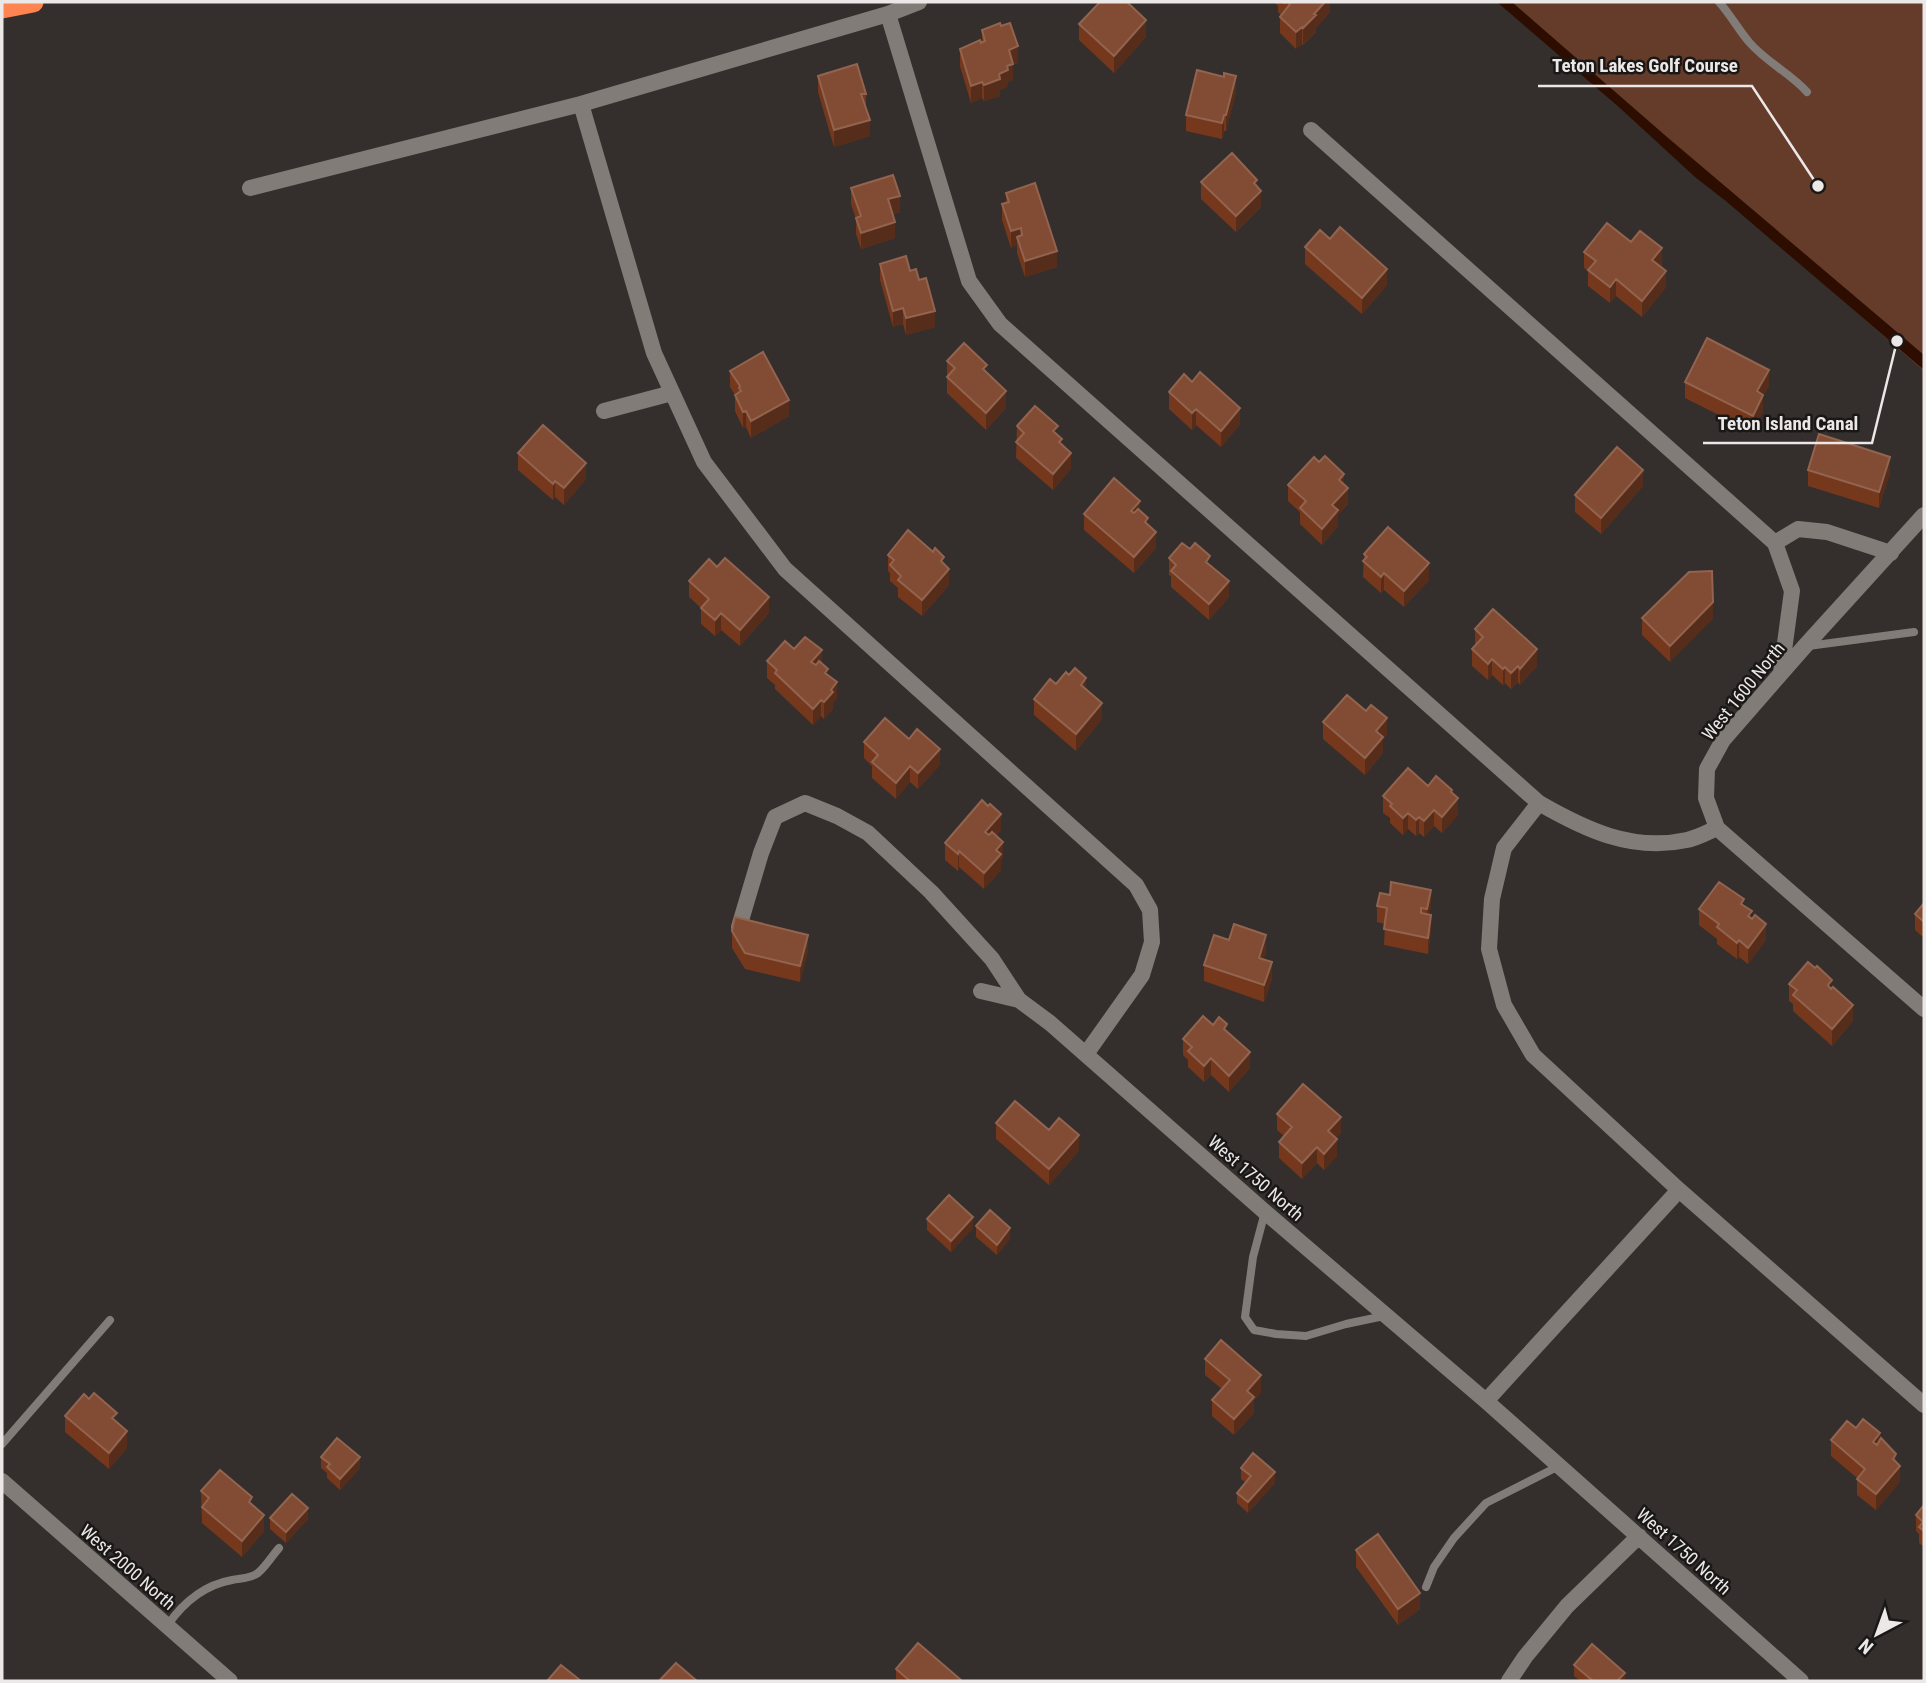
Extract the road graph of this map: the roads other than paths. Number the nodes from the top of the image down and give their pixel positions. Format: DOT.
graph roads {
  1 [pos="33,2"];
  2 [pos="919,2"];
  3 [pos="1719,2"];
  4 [pos="2,8"];
  5 [pos="888,14"];
  6 [pos="1807,92"];
  7 [pos="582,104"];
  8 [pos="1311,130"];
  9 [pos="250,188"];
  10 [pos="673,393"];
  11 [pos="604,411"];
  12 [pos="1924,515"];
  13 [pos="1775,543"];
  14 [pos="1891,553"];
  15 [pos="1914,632"];
  16 [pos="1805,646"];
  17 [pos="1781,673"];
  18 [pos="1539,803"];
  19 [pos="1717,828"];
  20 [pos="739,927"];
  21 [pos="981,991"];
  22 [pos="1019,1000"];
  23 [pos="1924,1009"];
  24 [pos="1086,1054"];
  25 [pos="1679,1190"];
  26 [pos="1265,1212"];
  27 [pos="1387,1316"];
  28 [pos="110,1320"];
  29 [pos="1486,1401"];
  30 [pos="1924,1405"];
  31 [pos="2,1444"];
  32 [pos="1559,1466"];
  33 [pos="2,1481"];
  34 [pos="1639,1536"];
  35 [pos="279,1548"];
  36 [pos="1426,1587"];
  37 [pos="167,1626"];
  38 [pos="230,1681"];
  39 [pos="1509,1681"];
  40 [pos="1801,1681"];
  1 -- 4 [label="highway"];
  2 -- 5 [label="street"];
  3 -- 6 [label="lane"];
  5 -- 7 [label="street"];
  5 -- 18 [label="street"];
  7 -- 9 [label="street"];
  7 -- 10 [label="street"];
  8 -- 13 [label="street"];
  10 -- 11 [label="street"];
  10 -- 24 [label="street"];
  12 -- 14 [label="street, West 1600 North"];
  13 -- 14 [label="street"];
  13 -- 17 [label="street"];
  14 -- 16 [label="street, West 1600 North"];
  15 -- 16 [label="lane"];
  16 -- 17 [label="street, West 1600 North"];
  17 -- 19 [label="street, West 1600 North"];
  18 -- 19 [label="street"];
  18 -- 25 [label="street"];
  19 -- 23 [label="street"];
  20 -- 22 [label="street, West 1750 North"];
  21 -- 22 [label="street"];
  22 -- 24 [label="street, West 1750 North"];
  24 -- 26 [label="street, West 1750 North"];
  25 -- 29 [label="street"];
  25 -- 30 [label="street"];
  26 -- 27 [label="street, West 1750 North"];
  26 -- 27 [label="lane"];
  27 -- 29 [label="street, West 1750 North"];
  28 -- 31 [label="lane"];
  29 -- 32 [label="street, West 1750 North"];
  32 -- 34 [label="street, West 1750 North"];
  32 -- 36 [label="lane"];
  33 -- 37 [label="street, West 2000 North"];
  34 -- 39 [label="street"];
  34 -- 40 [label="street, West 1750 North"];
  35 -- 37 [label="lane"];
  37 -- 38 [label="street, West 2000 North"];
}
